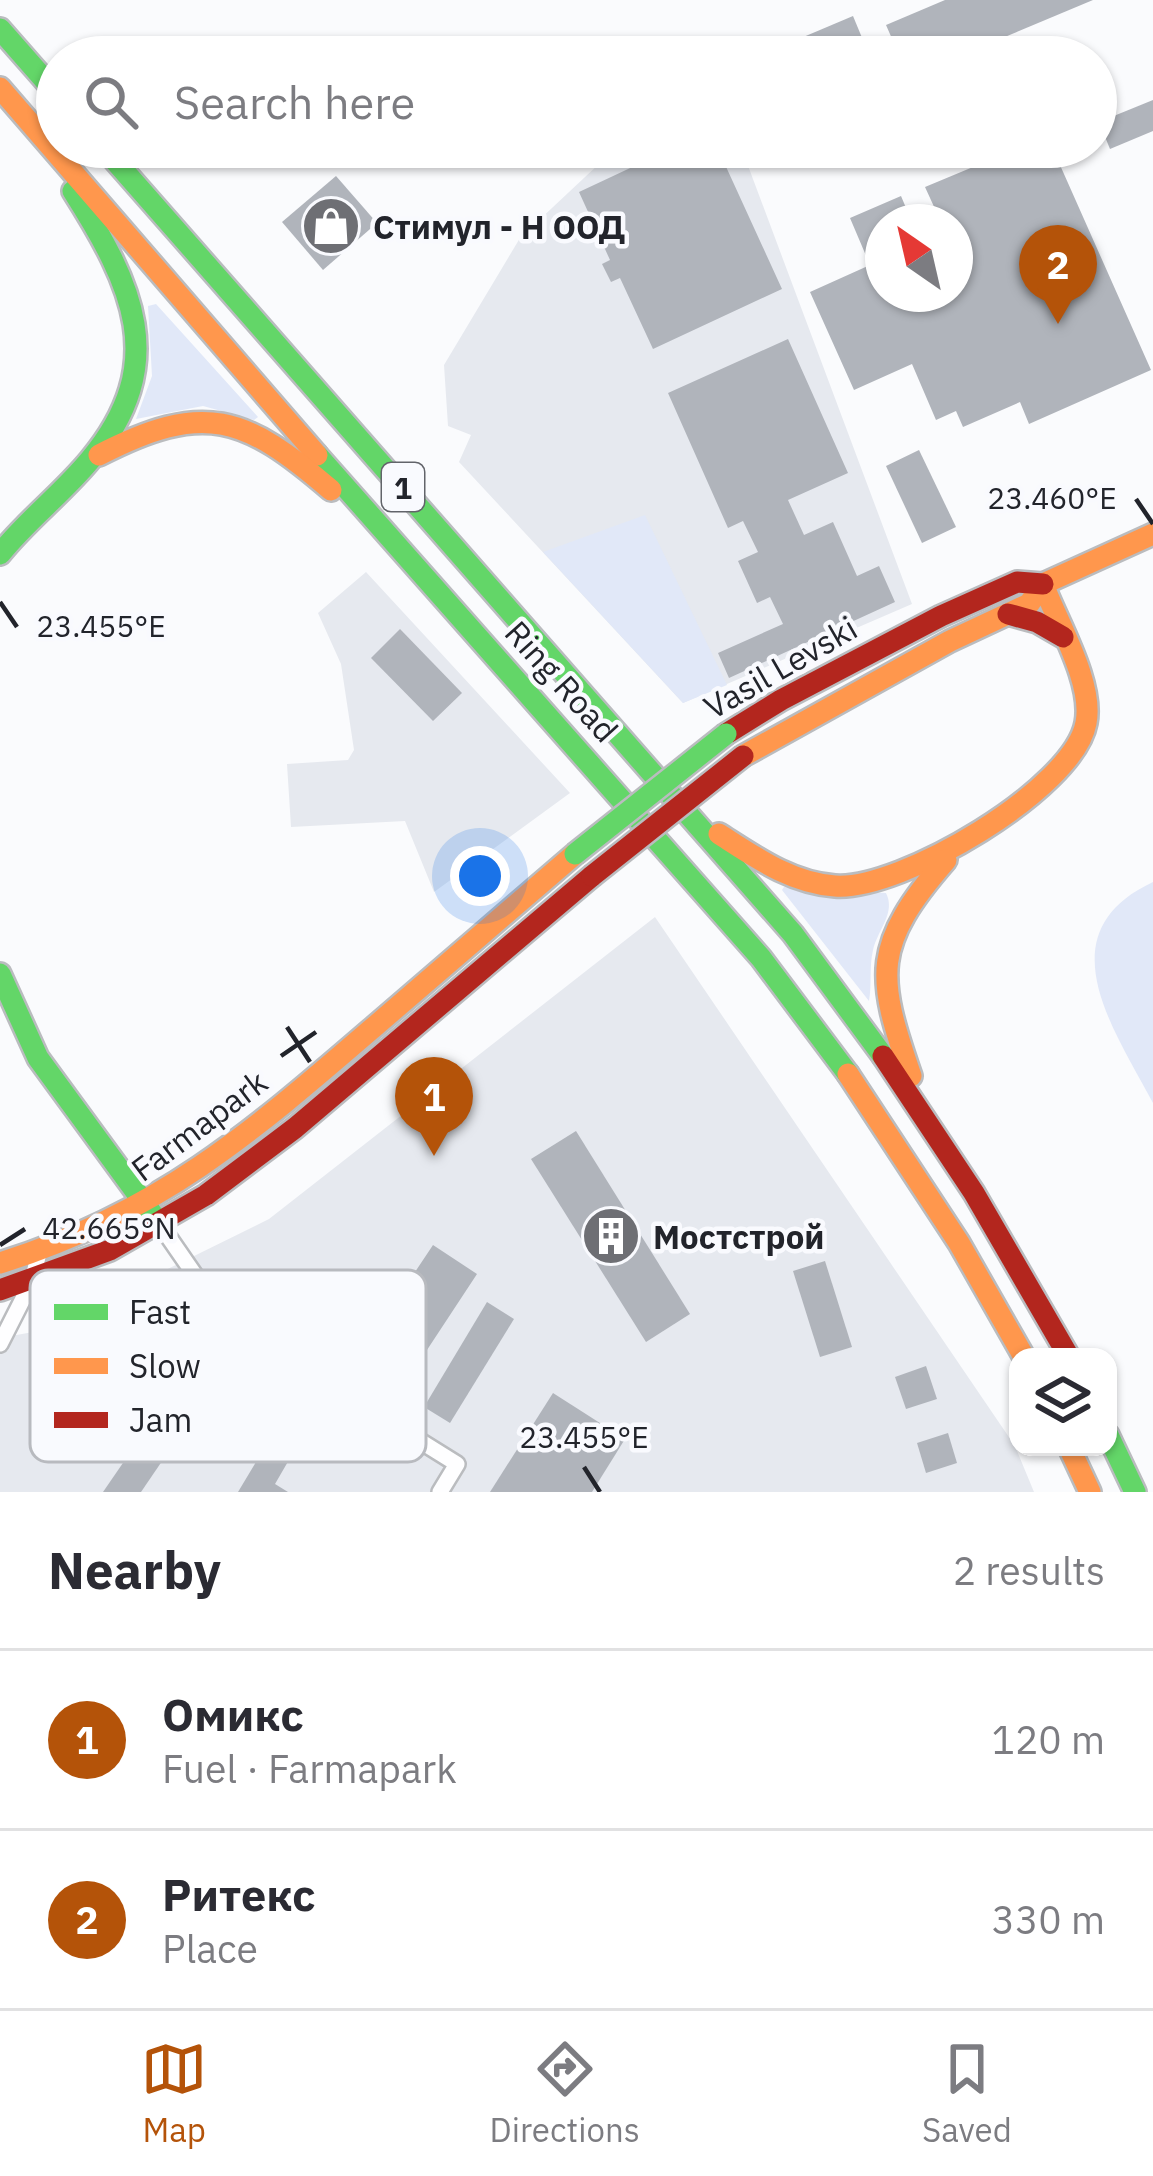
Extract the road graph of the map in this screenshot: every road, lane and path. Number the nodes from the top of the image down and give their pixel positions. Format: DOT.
graph roads {
  1 [pos="0,29"];
  2 [pos="36,70"];
  3 [pos="0,88"];
  4 [pos="33,126"];
  5 [pos="36,129"];
  6 [pos="36,131"];
  7 [pos="60,168"];
  8 [pos="69,168"];
  9 [pos="122,168"];
  10 [pos="90,460"];
  11 [pos="1153,534"];
  12 [pos="394,545"];
  13 [pos="0,554"];
  14 [pos="1042,584"];
  15 [pos="1008,614"];
  16 [pos="1063,637"];
  17 [pos="695,818"];
  18 [pos="961,844"];
  19 [pos="575,854"];
  20 [pos="592,876"];
  21 [pos="0,974"];
  22 [pos="922,1110"];
  23 [pos="148,1205"];
  24 [pos="161,1226"];
  25 [pos="39,1253"];
  26 [pos="0,1263"];
  27 [pos="35,1270"];
  28 [pos="63,1270"];
  29 [pos="191,1270"];
  30 [pos="30,1282"];
  31 [pos="30,1285"];
  32 [pos="0,1290"];
  33 [pos="0,1345"];
  34 [pos="1019,1348"];
  35 [pos="1064,1348"];
  36 [pos="426,1445"];
  37 [pos="1117,1454"];
  38 [pos="1074,1456"];
  39 [pos="440,1492"];
  40 [pos="1090,1492"];
  41 [pos="1135,1492"];
  1 -- 2 [label="main road"];
  3 -- 4 [label="main road, Ring Road / 1"];
  4 -- 5 [label="main road, Ring Road / 1"];
  4 -- 6 [label="main road"];
  7 -- 10 [label="main road"];
  8 -- 12 [label="main road, Ring Road / 1"];
  9 -- 17 [label="main road, Ring Road / 1"];
  10 -- 12 [label="main road"];
  10 -- 13 [label="main road"];
  11 -- 14 [label="main road, Vasil Levski"];
  12 -- 34 [label="main road, Ring Road / 1"];
  14 -- 15 [label="main road, Vasil Levski"];
  14 -- 16 [label="main road"];
  14 -- 19 [label="main road, Vasil Levski, bridge"];
  15 -- 16 [label="main road"];
  15 -- 20 [label="main road, Vasil Levski, bridge"];
  16 -- 18 [label="main road"];
  17 -- 18 [label="main road"];
  17 -- 22 [label="main road, Ring Road / 1"];
  18 -- 22 [label="main road"];
  19 -- 23 [label="main road, Farmapark"];
  20 -- 24 [label="main road, Farmapark"];
  21 -- 23 [label="main road"];
  22 -- 35 [label="main road, Ring Road / 1"];
  23 -- 24 [label="main road"];
  23 -- 25 [label="main road, Farmapark"];
  24 -- 28 [label="main road, Farmapark"];
  24 -- 29 [label="street"];
  25 -- 26 [label="main road, Farmapark"];
  25 -- 27 [label="street"];
  30 -- 32 [label="main road, Farmapark"];
  31 -- 33 [label="street"];
  36 -- 39 [label="street"];
  37 -- 41 [label="main road"];
  38 -- 40 [label="main road"];
}
